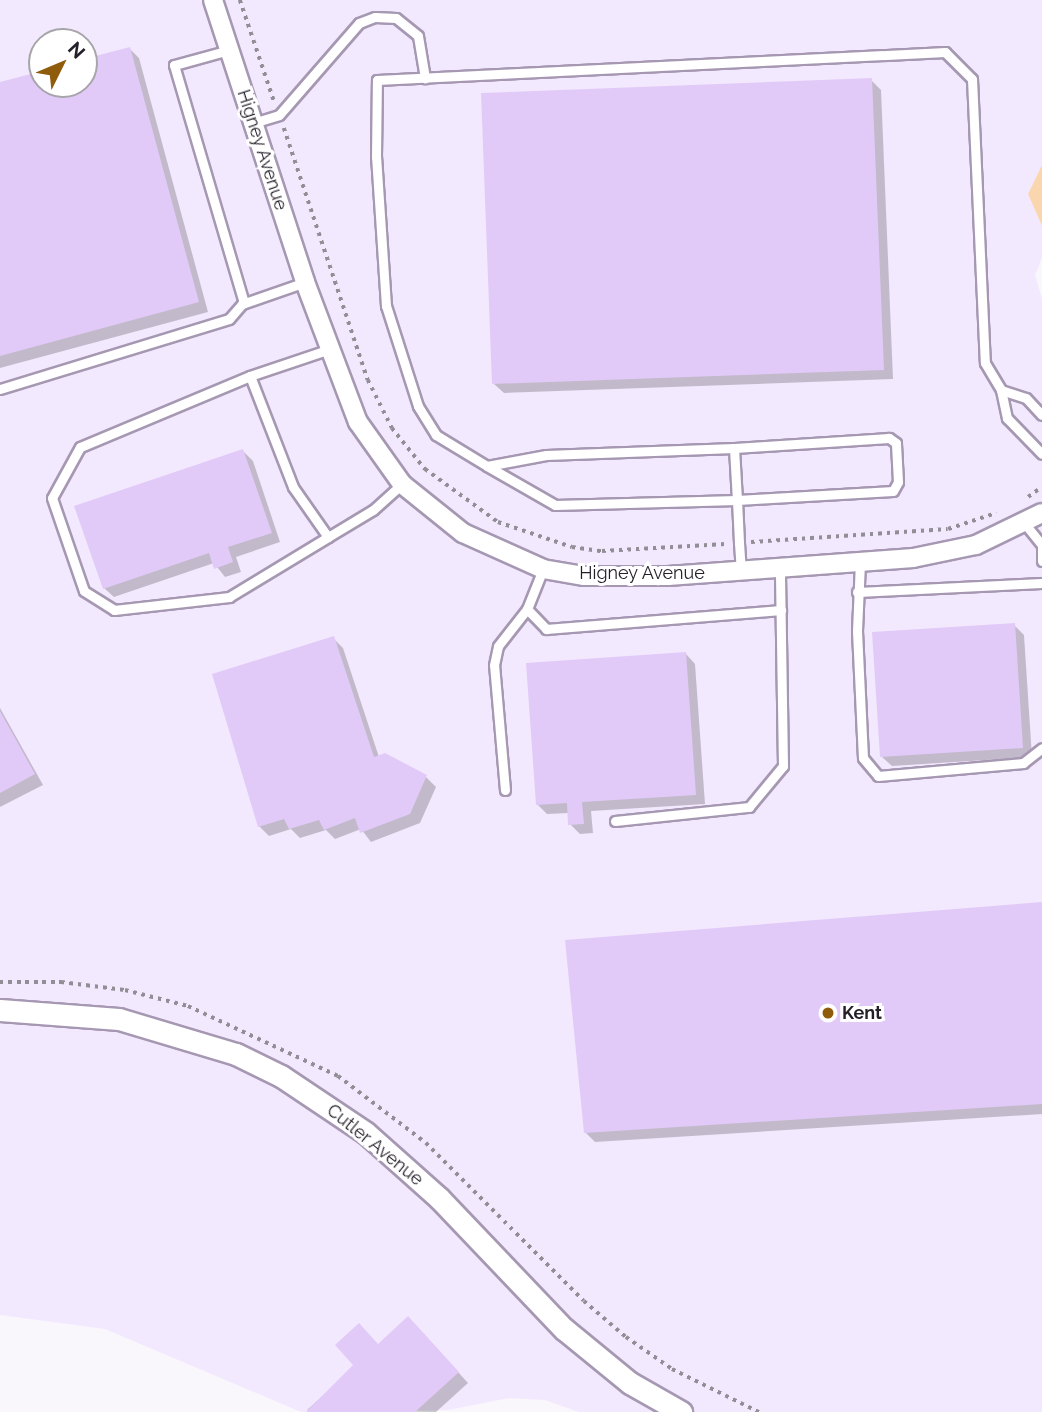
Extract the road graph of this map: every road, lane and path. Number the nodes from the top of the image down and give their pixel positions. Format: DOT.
graph roads {
  1 [pos="213,0"];
  2 [pos="240,0"];
  3 [pos="229,50"];
  4 [pos="425,78"];
  5 [pos="279,115"];
  6 [pos="253,122"];
  7 [pos="305,282"];
  8 [pos="244,303"];
  9 [pos="330,349"];
  10 [pos="250,376"];
  11 [pos="0,389"];
  12 [pos="1001,390"];
  13 [pos="1042,415"];
  14 [pos="734,448"];
  15 [pos="1042,454"];
  16 [pos="487,466"];
  17 [pos="402,484"];
  18 [pos="1042,487"];
  19 [pos="737,500"];
  20 [pos="1019,502"];
  21 [pos="1009,508"];
  22 [pos="1042,513"];
  23 [pos="1025,524"];
  24 [pos="328,537"];
  25 [pos="739,543"];
  26 [pos="1042,561"];
  27 [pos="860,562"];
  28 [pos="780,568"];
  29 [pos="543,569"];
  30 [pos="741,570"];
  31 [pos="1042,583"];
  32 [pos="857,592"];
  33 [pos="527,609"];
  34 [pos="780,610"];
  35 [pos="1042,748"];
  36 [pos="505,790"];
  37 [pos="615,821"];
  38 [pos="0,1010"];
  39 [pos="681,1412"];
  1 -- 3 [label="street, Higney Avenue"];
  2 -- 5 [label="path"];
  3 -- 6 [label="street, Higney Avenue"];
  3 -- 8 [label="lane"];
  4 -- 5 [label="lane"];
  4 -- 12 [label="lane"];
  4 -- 16 [label="lane"];
  5 -- 6 [label="lane"];
  5 -- 25 [label="path"];
  6 -- 7 [label="street, Higney Avenue"];
  7 -- 8 [label="lane"];
  7 -- 9 [label="street, Higney Avenue"];
  8 -- 11 [label="lane"];
  9 -- 10 [label="lane"];
  9 -- 17 [label="street, Higney Avenue"];
  10 -- 24 [label="lane"];
  10 -- 24 [label="lane"];
  12 -- 13 [label="lane"];
  12 -- 15 [label="lane"];
  14 -- 16 [label="lane"];
  14 -- 19 [label="lane"];
  14 -- 19 [label="lane"];
  16 -- 19 [label="lane"];
  17 -- 24 [label="lane"];
  17 -- 29 [label="street, Higney Avenue"];
  18 -- 20 [label="path"];
  19 -- 25 [label="lane"];
  21 -- 25 [label="path"];
  22 -- 23 [label="street, Higney Avenue"];
  23 -- 26 [label="lane"];
  23 -- 27 [label="street, Higney Avenue"];
  25 -- 30 [label="lane"];
  27 -- 28 [label="street, Higney Avenue"];
  27 -- 32 [label="lane"];
  28 -- 30 [label="street, Higney Avenue"];
  28 -- 34 [label="lane"];
  29 -- 30 [label="street, Higney Avenue"];
  29 -- 33 [label="lane"];
  31 -- 32 [label="lane"];
  32 -- 35 [label="lane"];
  33 -- 34 [label="lane"];
  33 -- 36 [label="lane"];
  34 -- 37 [label="lane"];
  38 -- 39 [label="street, Cutler Avenue"];
}
